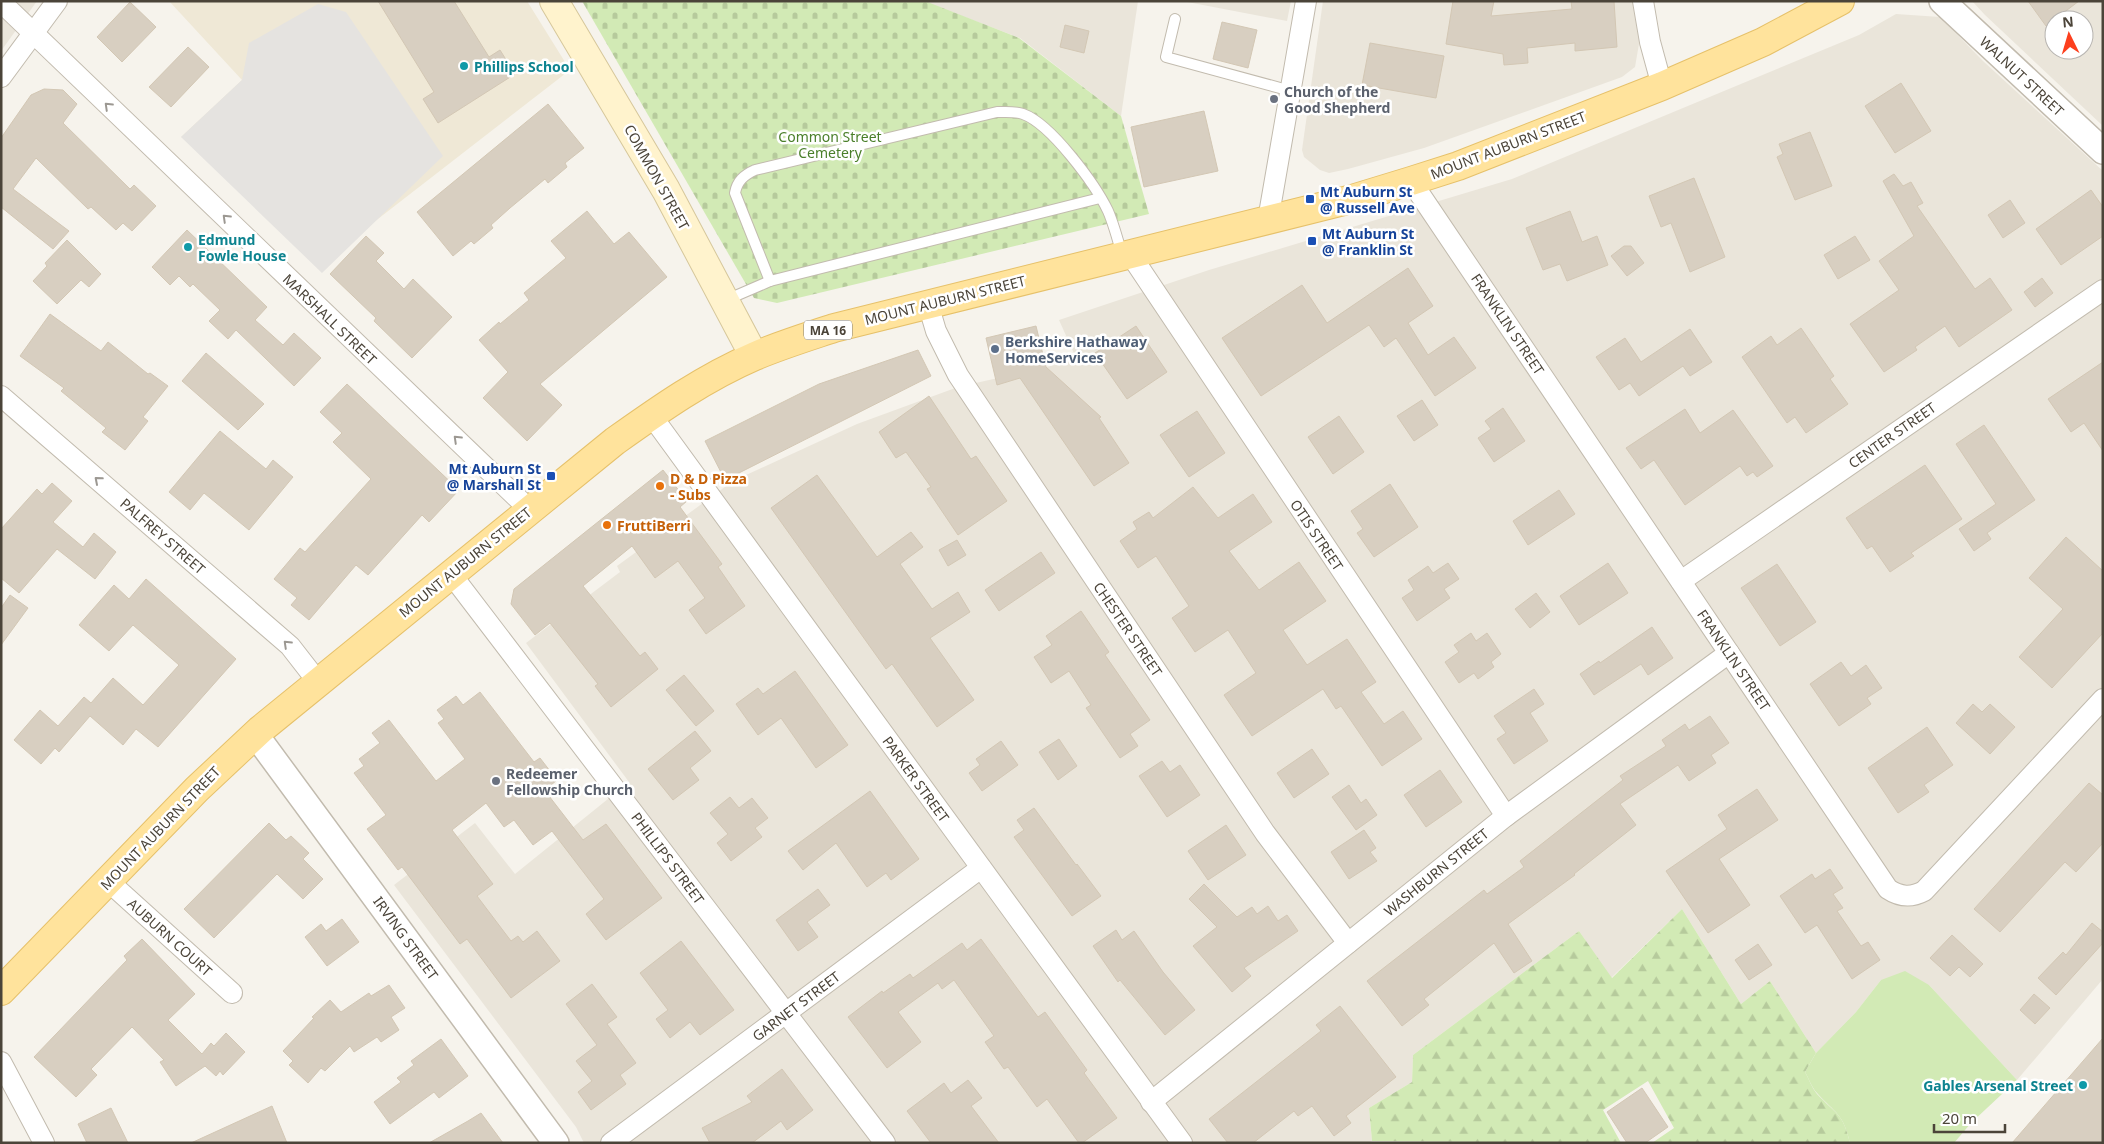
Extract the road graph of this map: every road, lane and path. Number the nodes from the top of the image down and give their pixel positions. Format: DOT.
graph roads {
  1 [pos="57,1"];
  2 [pos="554,1"];
  3 [pos="1306,1"];
  4 [pos="1643,1"];
  5 [pos="1840,1"];
  6 [pos="1942,1"];
  7 [pos="1,2"];
  8 [pos="1175,19"];
  9 [pos="33,34"];
  10 [pos="1,77"];
  11 [pos="1662,86"];
  12 [pos="1291,91"];
  13 [pos="2103,151"];
  14 [pos="1411,181"];
  15 [pos="1100,198"];
  16 [pos="1268,220"];
  17 [pos="1126,255"];
  18 [pos="770,281"];
  19 [pos="2103,290"];
  20 [pos="725,301"];
  21 [pos="928,304"];
  22 [pos="754,356"];
  23 [pos="1,396"];
  24 [pos="651,415"];
  25 [pos="530,510"];
  26 [pos="451,574"];
  27 [pos="1681,581"];
  28 [pos="1729,653"];
  29 [pos="318,682"];
  30 [pos="2103,700"];
  31 [pos="255,734"];
  32 [pos="1506,816"];
  33 [pos="981,868"];
  34 [pos="108,881"];
  35 [pos="1348,943"];
  36 [pos="1,990"];
  37 [pos="232,993"];
  38 [pos="786,1013"];
  39 [pos="1,1062"];
  40 [pos="1151,1102"];
  41 [pos="44,1143"];
  42 [pos="556,1143"];
  43 [pos="611,1143"];
  44 [pos="885,1143"];
  45 [pos="1182,1143"];
  1 -- 9 [label="street"];
  2 -- 20 [label="main road, COMMON STREET"];
  3 -- 12 [label="street"];
  4 -- 11 [label="street"];
  5 -- 11 [label="main road, MOUNT AUBURN STREET / MA 16"];
  6 -- 13 [label="street, WALNUT STREET"];
  7 -- 9 [label="street, MARSHALL STREET"];
  8 -- 12 [label="lane"];
  9 -- 10 [label="street"];
  25 -- 9 [label="street, MARSHALL STREET, one-way"];
  11 -- 14 [label="main road, MOUNT AUBURN STREET / MA 16"];
  12 -- 16 [label="street"];
  14 -- 16 [label="main road, MOUNT AUBURN STREET / MA 16"];
  14 -- 27 [label="street, FRANKLIN STREET"];
  15 -- 17 [label="lane"];
  15 -- 18 [label="lane"];
  15 -- 18 [label="lane"];
  16 -- 17 [label="main road, MOUNT AUBURN STREET / MA 16"];
  17 -- 21 [label="main road, MOUNT AUBURN STREET / MA 16"];
  17 -- 32 [label="street, OTIS STREET"];
  18 -- 20 [label="lane"];
  19 -- 27 [label="street, CENTER STREET"];
  20 -- 22 [label="main road, COMMON STREET"];
  21 -- 22 [label="main road, MOUNT AUBURN STREET / MA 16"];
  21 -- 35 [label="street, CHESTER STREET"];
  22 -- 24 [label="main road, MOUNT AUBURN STREET / MA 16"];
  29 -- 23 [label="street, PALFREY STREET, one-way"];
  24 -- 25 [label="main road, MOUNT AUBURN STREET / MA 16"];
  24 -- 33 [label="street, PARKER STREET"];
  25 -- 26 [label="main road, MOUNT AUBURN STREET / MA 16"];
  26 -- 29 [label="main road, MOUNT AUBURN STREET / MA 16"];
  26 -- 38 [label="street, PHILLIPS STREET"];
  27 -- 28 [label="street, FRANKLIN STREET"];
  28 -- 30 [label="street, FRANKLIN STREET"];
  28 -- 32 [label="street, WASHBURN STREET"];
  29 -- 31 [label="main road, MOUNT AUBURN STREET / MA 16"];
  31 -- 34 [label="main road, MOUNT AUBURN STREET / MA 16"];
  31 -- 42 [label="street, IRVING STREET"];
  32 -- 35 [label="street, WASHBURN STREET"];
  33 -- 38 [label="street, GARNET STREET"];
  33 -- 40 [label="street, PARKER STREET"];
  34 -- 36 [label="main road, MOUNT AUBURN STREET / MA 16"];
  34 -- 37 [label="street, AUBURN COURT"];
  35 -- 40 [label="street, WASHBURN STREET"];
  38 -- 43 [label="street, GARNET STREET"];
  38 -- 44 [label="street, PHILLIPS STREET"];
  39 -- 41 [label="street"];
  40 -- 45 [label="street, PARKER STREET"];
}
